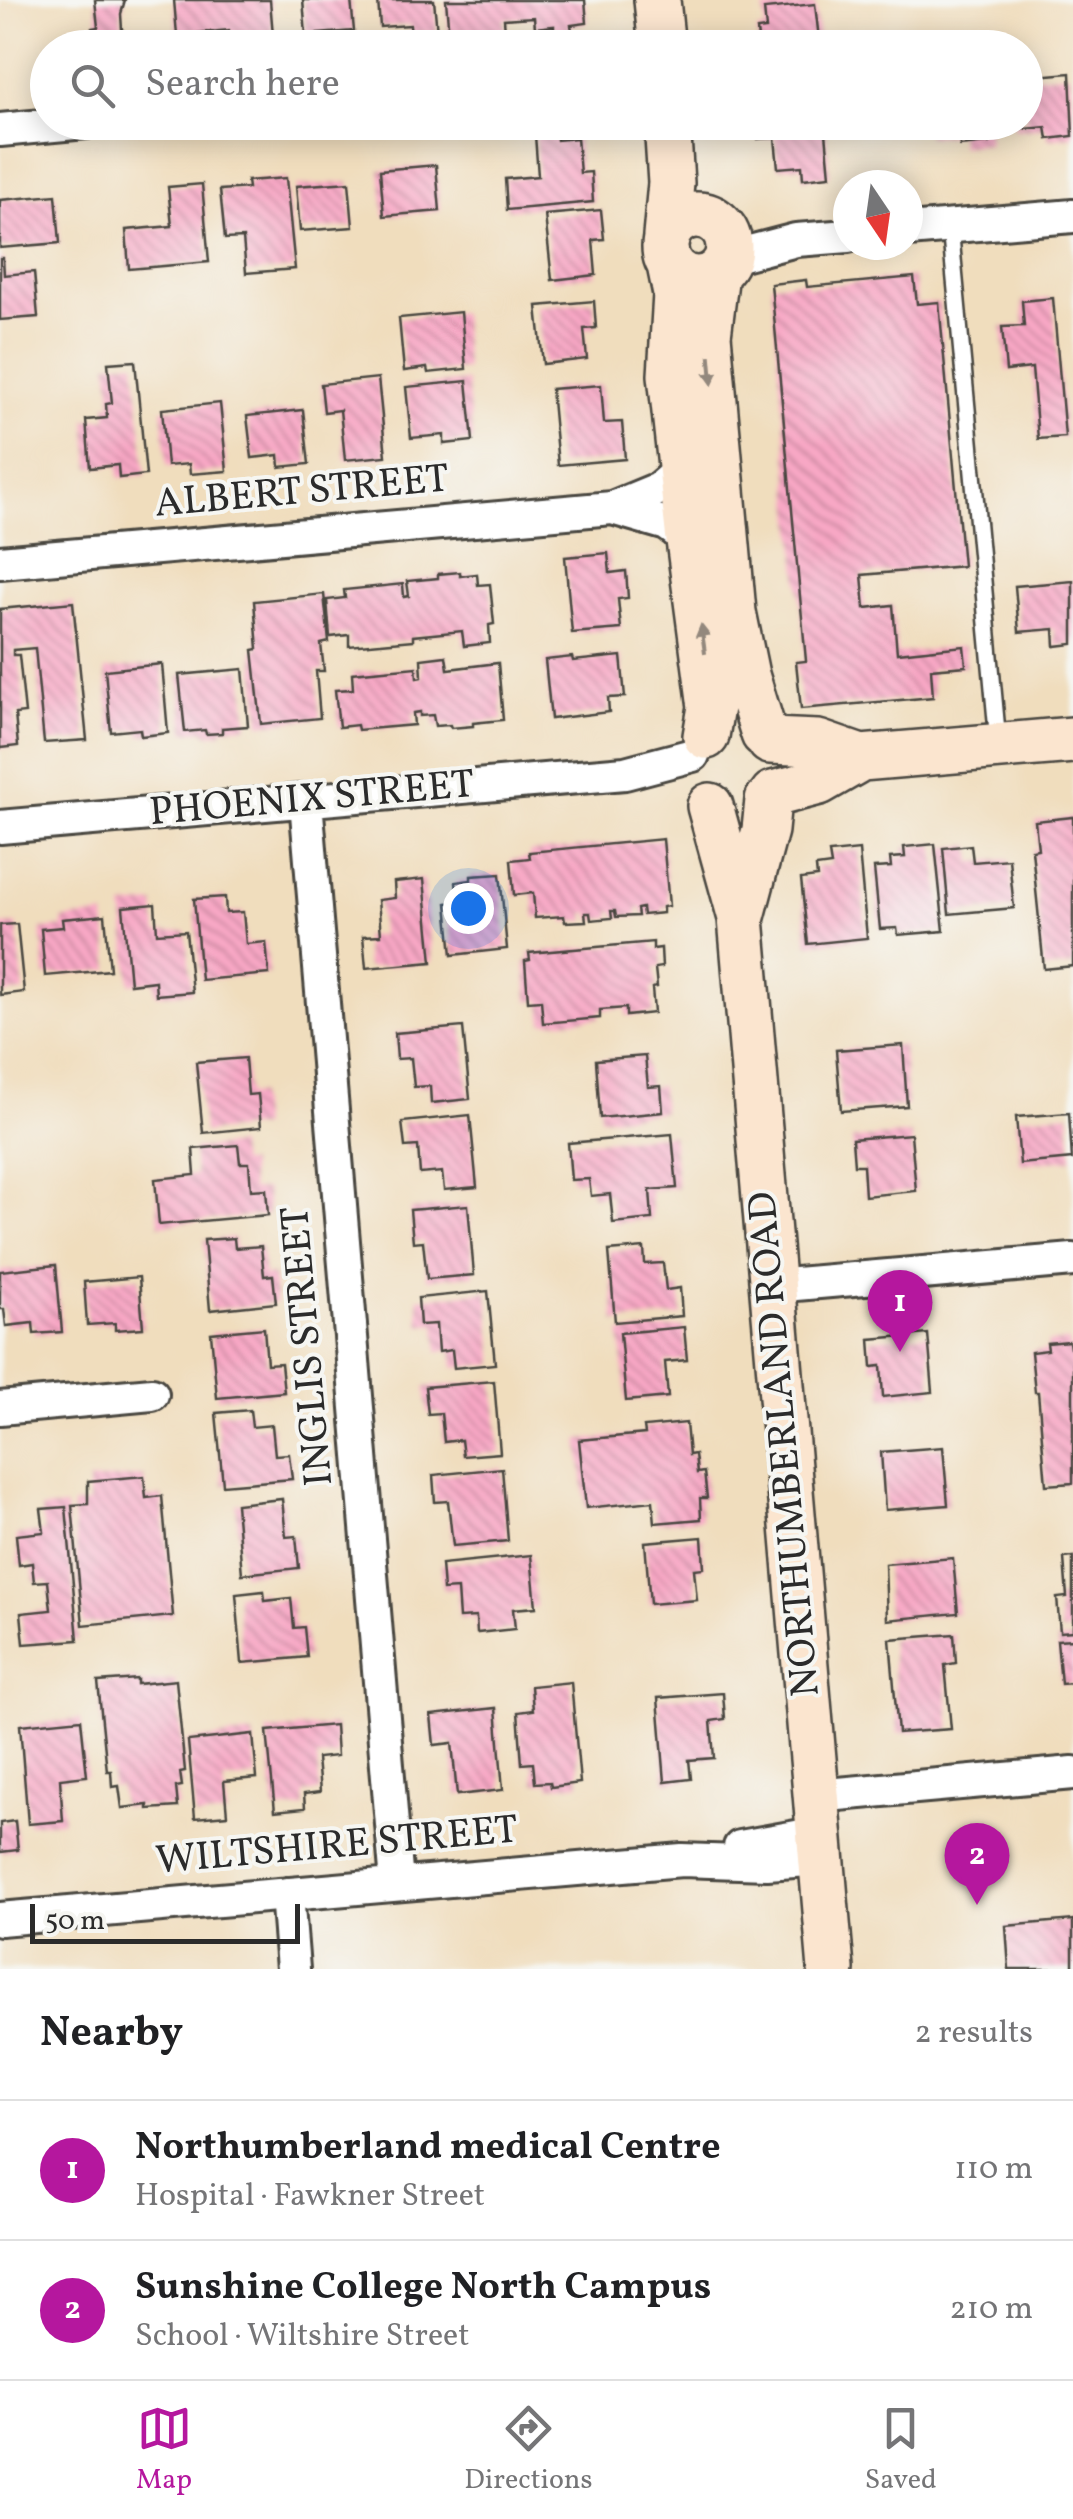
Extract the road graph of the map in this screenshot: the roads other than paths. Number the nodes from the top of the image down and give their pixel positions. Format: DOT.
graph roads {
  1 [pos="657,0"];
  2 [pos="660,30"];
  3 [pos="30,127"];
  4 [pos="0,130"];
  5 [pos="668,140"];
  6 [pos="686,140"];
  7 [pos="1073,216"];
  8 [pos="950,226"];
  9 [pos="923,229"];
  10 [pos="833,237"];
  11 [pos="722,247"];
  12 [pos="668,251"];
  13 [pos="682,469"];
  14 [pos="612,508"];
  15 [pos="689,540"];
  16 [pos="0,562"];
  17 [pos="767,738"];
  18 [pos="1073,740"];
  19 [pos="998,746"];
  20 [pos="861,758"];
  21 [pos="700,769"];
  22 [pos="770,797"];
  23 [pos="306,801"];
  24 [pos="0,827"];
  25 [pos="742,918"];
  26 [pos="1073,1260"];
  27 [pos="774,1286"];
  28 [pos="152,1394"];
  29 [pos="0,1408"];
  30 [pos="1073,1773"];
  31 [pos="819,1829"];
  32 [pos="397,1884"];
  33 [pos="288,1894"];
  34 [pos="0,1918"];
  35 [pos="293,1969"];
  36 [pos="831,1969"];
  1 -- 2 [label="street"];
  3 -- 4 [label="street"];
  5 -- 12 [label="street, NORTHUMBERLAND ROAD"];
  6 -- 11 [label="street"];
  7 -- 8 [label="street"];
  8 -- 9 [label="street"];
  8 -- 19 [label="lane"];
  10 -- 11 [label="street"];
  11 -- 12 [label="street"];
  11 -- 17 [label="street, one-way"];
  12 -- 13 [label="street, NORTHUMBERLAND ROAD"];
  13 -- 14 [label="street, ALBERT STREET"];
  13 -- 15 [label="street, NORTHUMBERLAND ROAD"];
  14 -- 15 [label="street, ALBERT STREET"];
  14 -- 16 [label="street, ALBERT STREET"];
  21 -- 15 [label="street, NORTHUMBERLAND ROAD, one-way"];
  17 -- 20 [label="street"];
  17 -- 21 [label="street"];
  17 -- 22 [label="street"];
  18 -- 19 [label="street"];
  19 -- 20 [label="street"];
  20 -- 22 [label="street"];
  21 -- 22 [label="street"];
  21 -- 23 [label="street, PHOENIX STREET"];
  21 -- 25 [label="street, NORTHUMBERLAND ROAD"];
  22 -- 25 [label="street, NORTHUMBERLAND ROAD"];
  23 -- 24 [label="street, PHOENIX STREET"];
  23 -- 32 [label="street, INGLIS STREET"];
  25 -- 27 [label="street, NORTHUMBERLAND ROAD"];
  26 -- 27 [label="street"];
  27 -- 31 [label="street, NORTHUMBERLAND ROAD"];
  28 -- 29 [label="street"];
  30 -- 31 [label="street, WILTSHIRE STREET"];
  31 -- 32 [label="street, WILTSHIRE STREET"];
  31 -- 36 [label="street, NORTHUMBERLAND ROAD"];
  32 -- 33 [label="street, WILTSHIRE STREET"];
  33 -- 34 [label="street, WILTSHIRE STREET"];
  33 -- 35 [label="street"];
}
